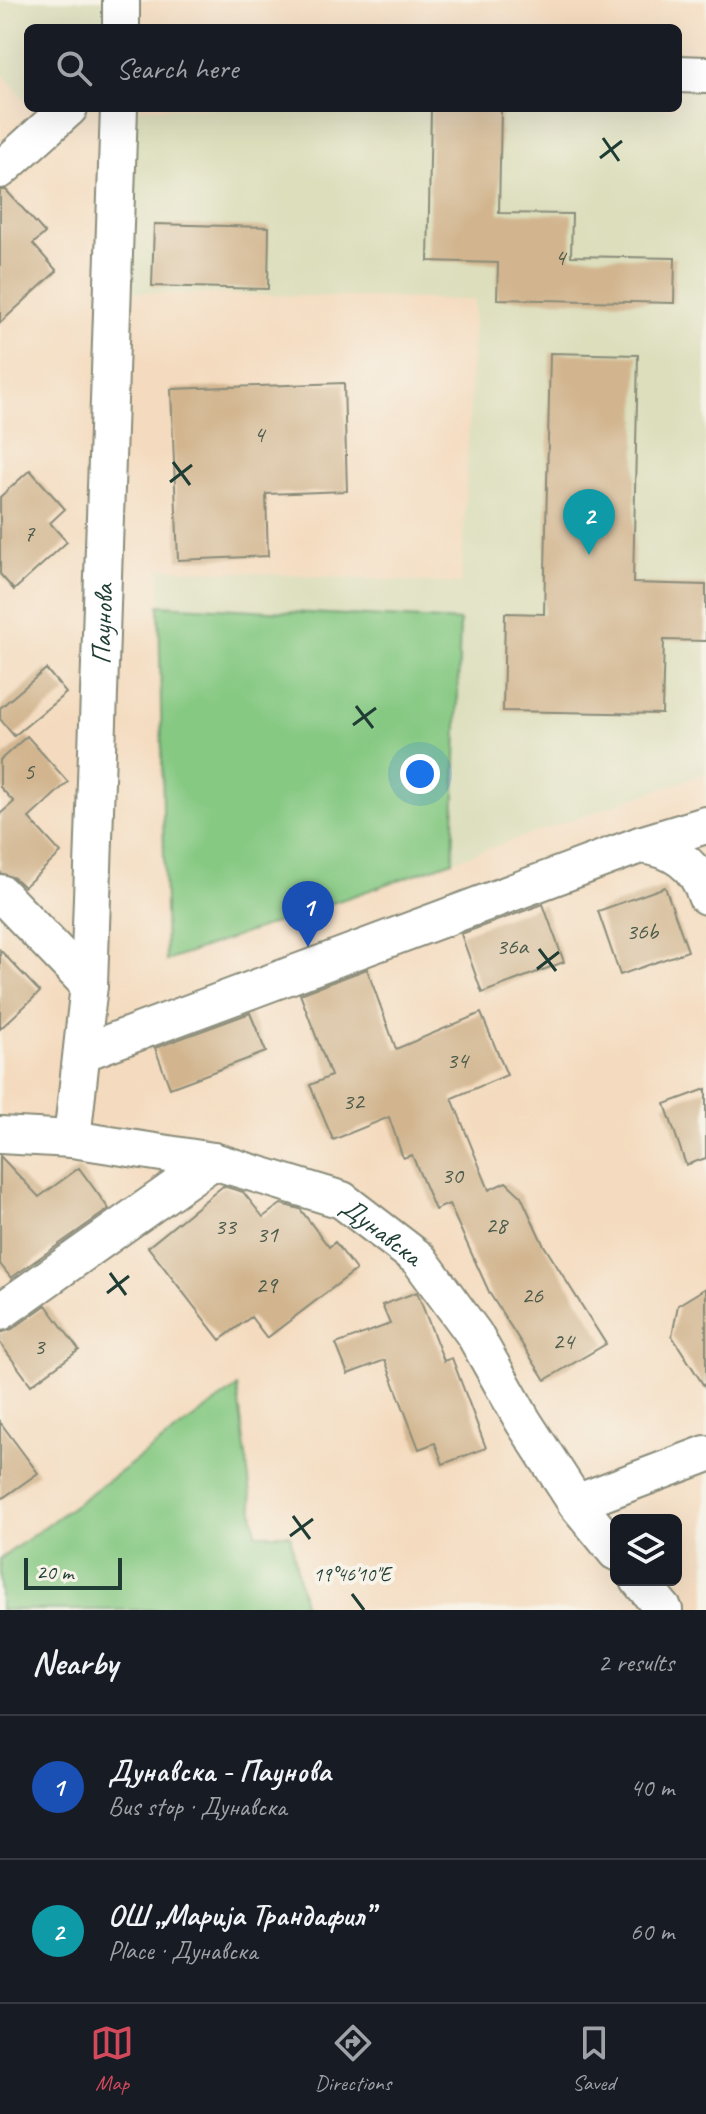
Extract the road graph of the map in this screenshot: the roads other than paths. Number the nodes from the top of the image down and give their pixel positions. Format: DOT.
graph roads {
  1 [pos="121,0"];
  2 [pos="121,24"];
  3 [pos="682,74"];
  4 [pos="706,75"];
  5 [pos="65,112"];
  6 [pos="119,112"];
  7 [pos="0,170"];
  8 [pos="706,825"];
  9 [pos="640,845"];
  10 [pos="0,893"];
  11 [pos="706,896"];
  12 [pos="89,985"];
  13 [pos="82,1053"];
  14 [pos="0,1135"];
  15 [pos="72,1139"];
  16 [pos="213,1161"];
  17 [pos="0,1312"];
  18 [pos="706,1454"];
  19 [pos="576,1503"];
  20 [pos="610,1545"];
  21 [pos="644,1586"];
  22 [pos="664,1610"];
  1 -- 2 [label="street"];
  3 -- 4 [label="street"];
  5 -- 7 [label="street"];
  6 -- 12 [label="street, Паунова"];
  8 -- 9 [label="street"];
  9 -- 11 [label="street"];
  9 -- 13 [label="street"];
  10 -- 12 [label="street"];
  12 -- 13 [label="street, Паунова"];
  13 -- 15 [label="street, Паунова"];
  14 -- 15 [label="street, Дунавска"];
  15 -- 16 [label="street, Дунавска"];
  16 -- 17 [label="street"];
  16 -- 19 [label="street, Дунавска"];
  18 -- 19 [label="street"];
  19 -- 20 [label="street, Дунавска"];
  21 -- 22 [label="street"];
}
